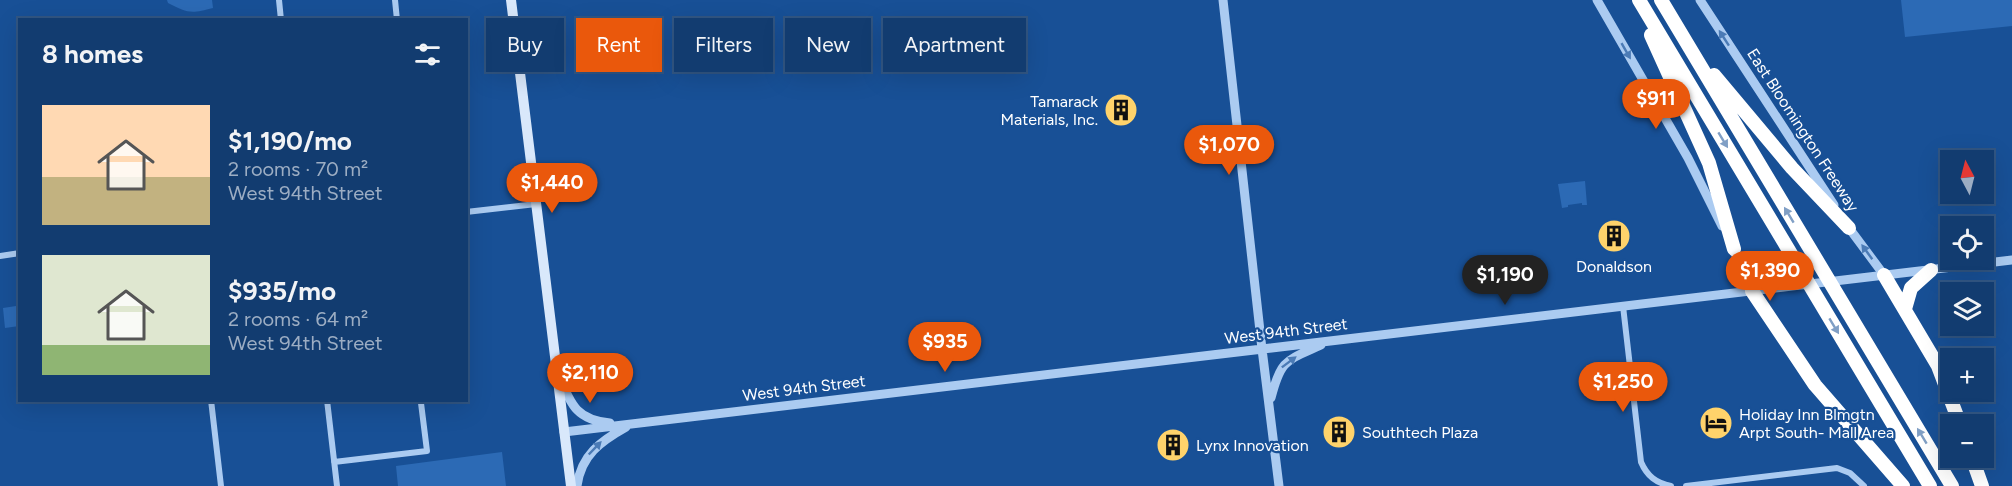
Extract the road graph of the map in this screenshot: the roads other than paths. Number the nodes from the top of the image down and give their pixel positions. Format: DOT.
graph roads {
  1 [pos="280,0"];
  2 [pos="394,0"];
  3 [pos="511,0"];
  4 [pos="1223,0"];
  5 [pos="1598,0"];
  6 [pos="1637,0"];
  7 [pos="1661,0"];
  8 [pos="1700,0"];
  9 [pos="281,18"];
  10 [pos="397,18"];
  11 [pos="1688,44"];
  12 [pos="536,204"];
  13 [pos="468,212"];
  14 [pos="1849,228"];
  15 [pos="1734,249"];
  16 [pos="18,253"];
  17 [pos="0,256"];
  18 [pos="2012,260"];
  19 [pos="1931,270"];
  20 [pos="1884,275"];
  21 [pos="1752,291"];
  22 [pos="1623,306"];
  23 [pos="1905,309"];
  24 [pos="1330,341"];
  25 [pos="1262,349"];
  26 [pos="558,371"];
  27 [pos="211,402"];
  28 [pos="327,402"];
  29 [pos="421,403"];
  30 [pos="1269,403"];
  31 [pos="1956,414"];
  32 [pos="631,424"];
  33 [pos="564,432"];
  34 [pos="334,462"];
  35 [pos="1976,468"];
  36 [pos="221,486"];
  37 [pos="337,486"];
  38 [pos="571,486"];
  39 [pos="577,486"];
  40 [pos="1280,486"];
  41 [pos="1671,486"];
  42 [pos="1686,486"];
  43 [pos="1864,486"];
  44 [pos="1903,486"];
  45 [pos="1930,486"];
  46 [pos="1952,486"];
  47 [pos="1982,486"];
  1 -- 9 [label="street"];
  2 -- 10 [label="street"];
  3 -- 12 [label="main road"];
  4 -- 25 [label="street"];
  5 -- 15 [label="street, one-way"];
  6 -- 15 [label="highway"];
  6 -- 45 [label="highway, one-way"];
  7 -- 11 [label="highway"];
  14 -- 8 [label="street, East Bloomington Freeway, one-way"];
  11 -- 14 [label="highway"];
  46 -- 11 [label="highway, one-way"];
  12 -- 13 [label="street"];
  12 -- 26 [label="main road"];
  20 -- 14 [label="street, East Bloomington Freeway, one-way"];
  15 -- 21 [label="street"];
  16 -- 17 [label="street"];
  18 -- 19 [label="street, West 94th Street"];
  19 -- 20 [label="street, West 94th Street"];
  19 -- 23 [label="highway"];
  20 -- 21 [label="street, West 94th Street"];
  20 -- 23 [label="highway"];
  21 -- 22 [label="street, West 94th Street"];
  21 -- 44 [label="highway"];
  22 -- 24 [label="street, West 94th Street"];
  22 -- 41 [label="street"];
  23 -- 31 [label="highway"];
  24 -- 25 [label="street, West 94th Street"];
  30 -- 24 [label="street, one-way"];
  25 -- 30 [label="street"];
  25 -- 32 [label="street, West 94th Street"];
  26 -- 32 [label="street"];
  26 -- 33 [label="main road"];
  27 -- 36 [label="street"];
  28 -- 34 [label="street"];
  29 -- 34 [label="street"];
  30 -- 40 [label="street"];
  32 -- 33 [label="street, West 94th Street"];
  39 -- 32 [label="street, one-way"];
  33 -- 38 [label="main road"];
  34 -- 37 [label="street"];
  35 -- 47 [label="highway"];
  42 -- 43 [label="street"];
}
